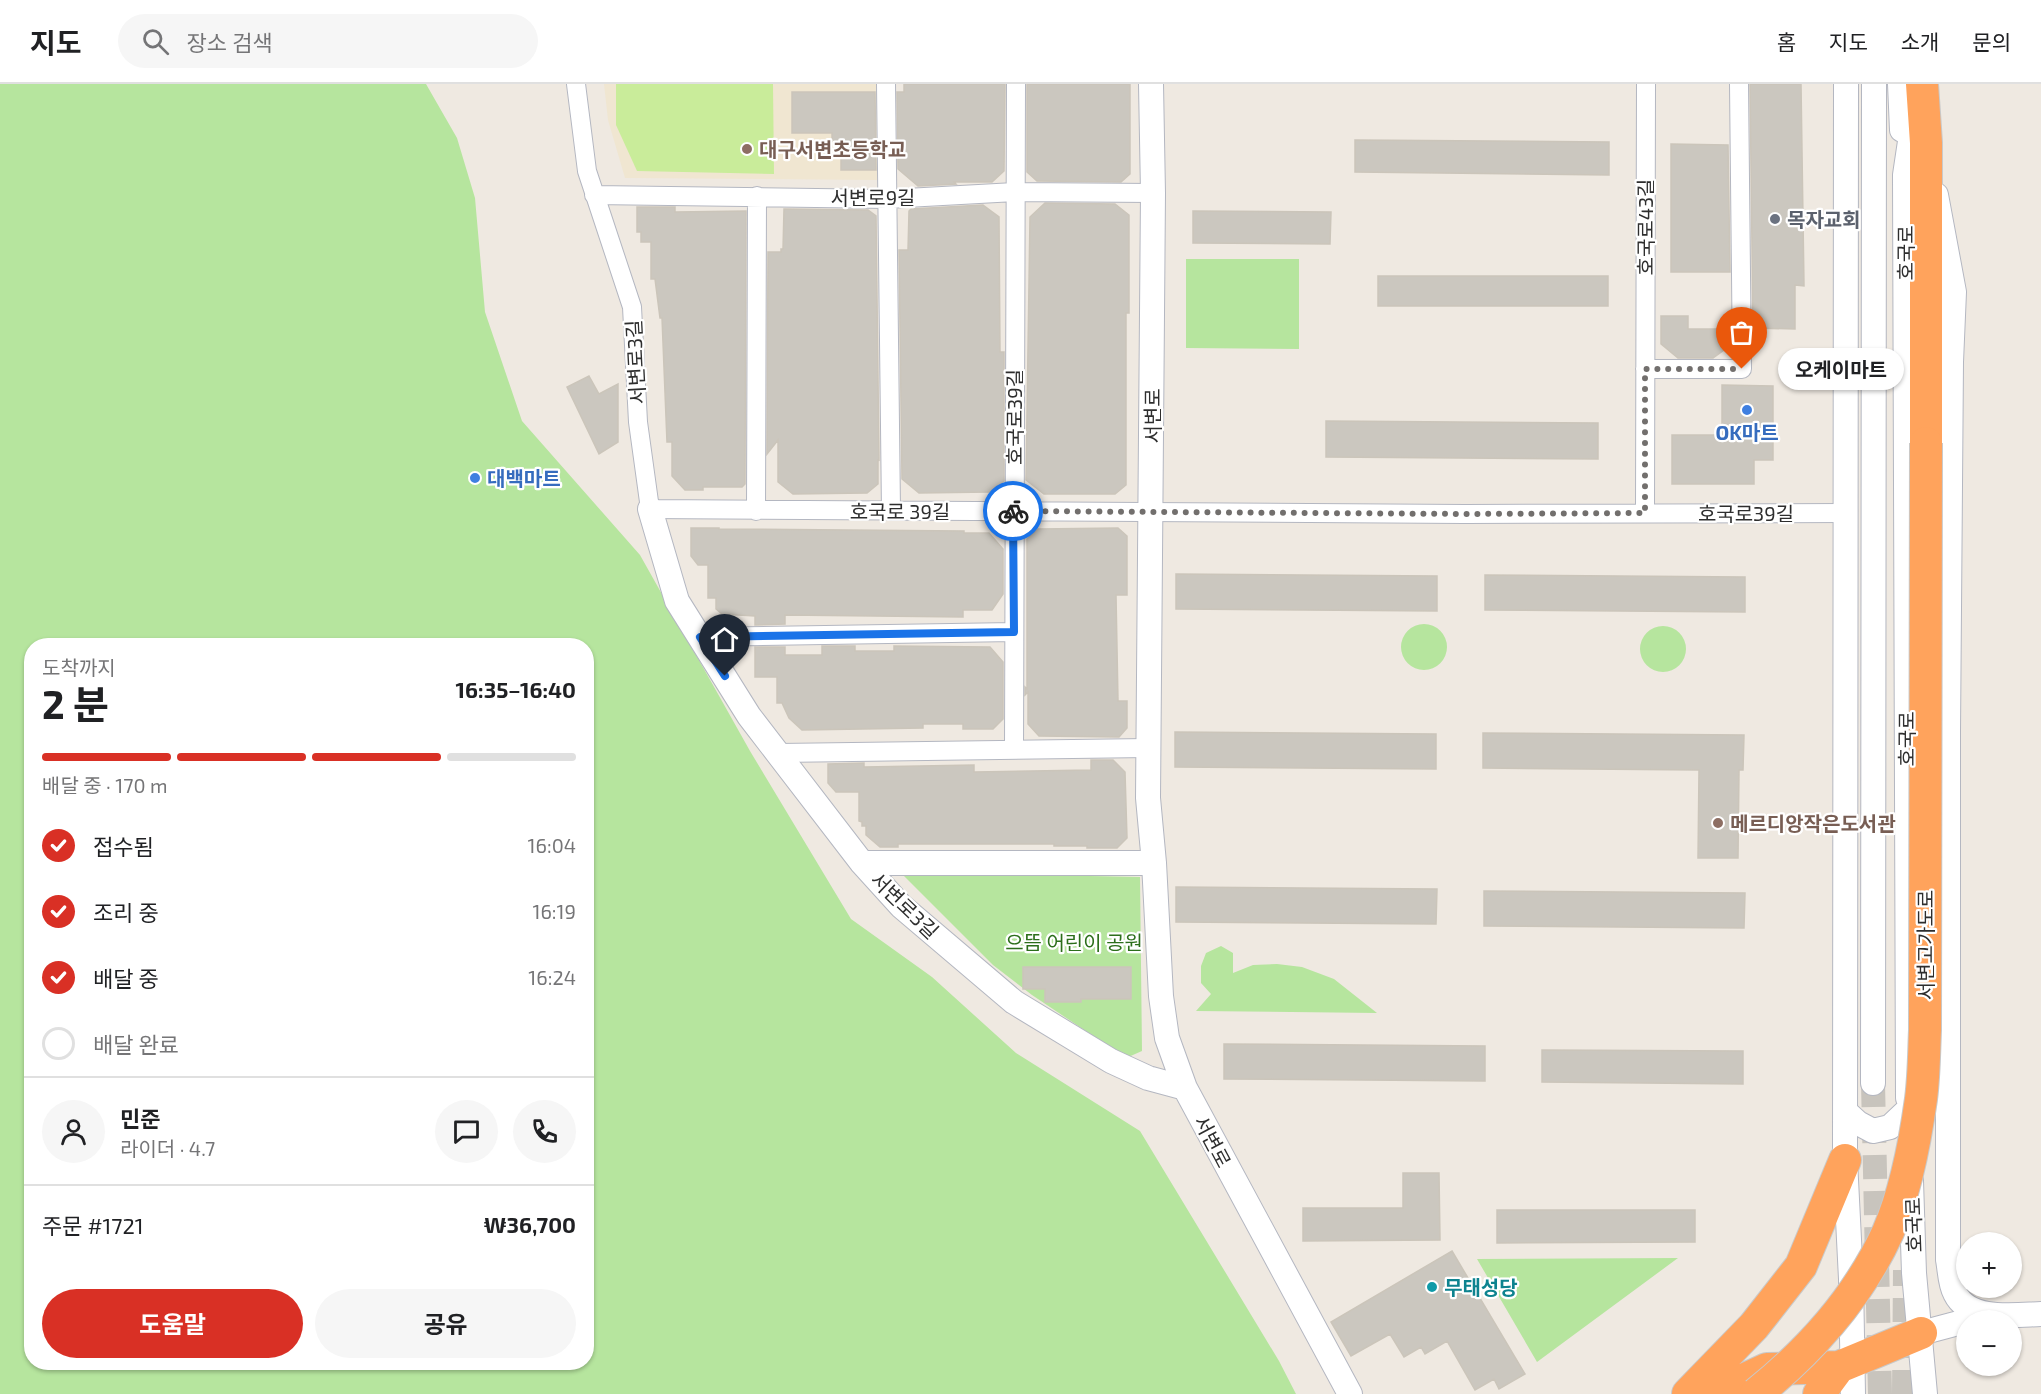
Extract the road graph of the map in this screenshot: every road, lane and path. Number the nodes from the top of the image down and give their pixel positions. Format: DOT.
graph roads {
  1 [pos="576,84"];
  2 [pos="886,84"];
  3 [pos="1016,84"];
  4 [pos="1151,84"];
  5 [pos="1646,84"];
  6 [pos="1739,84"];
  7 [pos="1846,84"];
  8 [pos="1874,84"];
  9 [pos="1900,84"];
  10 [pos="1920,84"];
  11 [pos="1926,143"];
  12 [pos="1905,175"];
  13 [pos="1015,192"];
  14 [pos="1153,193"];
  15 [pos="594,195"];
  16 [pos="757,196"];
  17 [pos="888,199"];
  18 [pos="1645,369"];
  19 [pos="650,510"];
  20 [pos="1013,510"];
  21 [pos="891,511"];
  22 [pos="756,512"];
  23 [pos="1151,512"];
  24 [pos="1645,513"];
  25 [pos="1846,513"];
  26 [pos="1014,632"];
  27 [pos="700,637"];
  28 [pos="1948,732"];
  29 [pos="1148,748"];
  30 [pos="1014,750"];
  31 [pos="778,753"];
  32 [pos="1906,813"];
  33 [pos="862,863"];
  34 [pos="1154,863"];
  35 [pos="1873,1083"];
  36 [pos="1185,1088"];
  37 [pos="1909,1109"];
  38 [pos="1846,1112"];
  39 [pos="1845,1160"];
  40 [pos="1968,1310"];
  41 [pos="2041,1314"];
  42 [pos="2022,1315"];
  43 [pos="1956,1324"];
  44 [pos="1921,1333"];
  45 [pos="1333,1366"];
  46 [pos="1848,1374"];
  47 [pos="1344,1394"];
  48 [pos="1352,1394"];
  49 [pos="1688,1394"];
  50 [pos="1713,1394"];
  51 [pos="1756,1394"];
  52 [pos="1820,1394"];
  53 [pos="1924,1394"];
  1 -- 15 [label="street, 서변로3길"];
  2 -- 17 [label="street"];
  3 -- 13 [label="street, 호국로39길"];
  4 -- 14 [label="main road, 서변로"];
  5 -- 18 [label="street, 호국로43길"];
  6 -- 18 [label="street"];
  7 -- 25 [label="main road"];
  8 -- 35 [label="main road, 호국로"];
  9 -- 12 [label="main road"];
  10 -- 11 [label="highway, 서변고가도로"];
  10 -- 12 [label="main road, 호국로"];
  11 -- 28 [label="main road"];
  11 -- 51 [label="highway, 서변고가도로, bridge"];
  12 -- 32 [label="main road, 호국로"];
  13 -- 14 [label="street, 서변로9길"];
  13 -- 17 [label="street, 서변로9길"];
  13 -- 20 [label="street, 호국로39길"];
  14 -- 23 [label="main road, 서변로"];
  15 -- 16 [label="street, 서변로9길"];
  15 -- 19 [label="street, 서변로3길"];
  16 -- 17 [label="street, 서변로9길"];
  16 -- 22 [label="street"];
  17 -- 21 [label="street"];
  18 -- 24 [label="street"];
  19 -- 22 [label="street, 호국로 39길"];
  19 -- 27 [label="main road, 서변로3길"];
  20 -- 21 [label="street, 호국로 39길"];
  20 -- 23 [label="street, 호국로 39길"];
  20 -- 26 [label="street, 호국로39길"];
  21 -- 22 [label="street, 호국로 39길"];
  23 -- 24 [label="street, 호국로39길"];
  23 -- 29 [label="main road, 서변로"];
  24 -- 25 [label="street, 호국로39길"];
  25 -- 38 [label="main road"];
  26 -- 27 [label="street"];
  26 -- 30 [label="street, 호국로39길"];
  27 -- 31 [label="main road, 서변로3길"];
  28 -- 32 [label="main road"];
  28 -- 40 [label="main road"];
  29 -- 30 [label="street"];
  29 -- 34 [label="main road, 서변로"];
  30 -- 31 [label="street"];
  31 -- 33 [label="main road, 서변로3길"];
  32 -- 37 [label="main road, 호국로"];
  33 -- 34 [label="main road"];
  33 -- 36 [label="main road, 서변로3길"];
  34 -- 36 [label="main road, 서변로"];
  36 -- 45 [label="main road, 서변로"];
  37 -- 38 [label="main road"];
  37 -- 44 [label="main road, 호국로"];
  38 -- 39 [label="main road"];
  39 -- 46 [label="main road"];
  39 -- 49 [label="highway"];
  41 -- 42 [label="main road"];
  43 -- 44 [label="main road"];
  44 -- 46 [label="highway"];
  44 -- 53 [label="main road, 호국로"];
  45 -- 47 [label="main road"];
  45 -- 48 [label="main road"];
  46 -- 50 [label="highway"];
  46 -- 52 [label="highway"];
}
